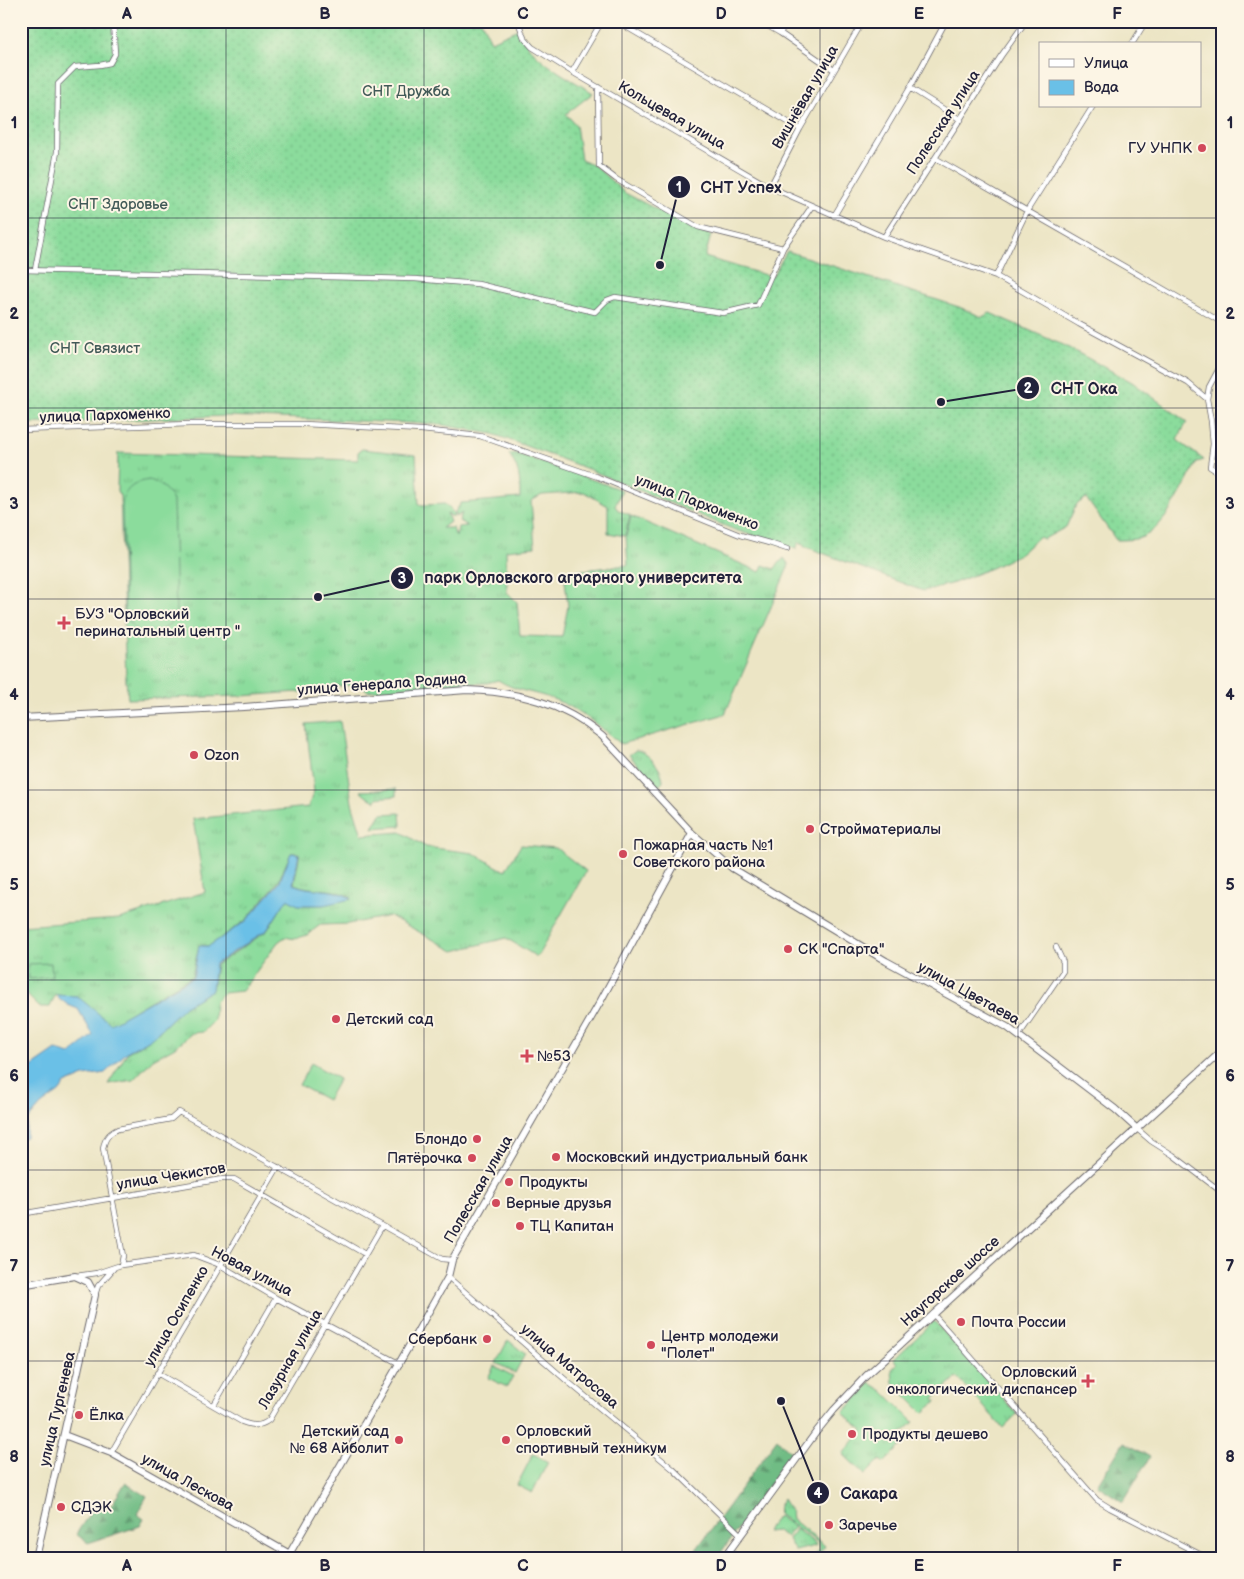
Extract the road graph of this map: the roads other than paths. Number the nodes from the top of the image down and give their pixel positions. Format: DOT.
graph roads {
  1 [pos="113,21"];
  2 [pos="518,21"];
  3 [pos="602,21"];
  4 [pos="616,21"];
  5 [pos="759,21"];
  6 [pos="786,21"];
  7 [pos="863,21"];
  8 [pos="946,21"];
  9 [pos="1026,21"];
  10 [pos="1146,21"];
  11 [pos="1211,21"];
  12 [pos="1222,21"];
  13 [pos="1221,29"];
  14 [pos="780,33"];
  15 [pos="1133,42"];
  16 [pos="834,70"];
  17 [pos="572,72"];
  18 [pos="598,87"];
  19 [pos="910,88"];
  20 [pos="1092,108"];
  21 [pos="960,120"];
  22 [pos="800,129"];
  23 [pos="935,158"];
  24 [pos="770,187"];
  25 [pos="812,206"];
  26 [pos="1027,211"];
  27 [pos="834,216"];
  28 [pos="884,237"];
  29 [pos="783,248"];
  30 [pos="21,270"];
  31 [pos="36,270"];
  32 [pos="996,276"];
  33 [pos="1223,323"];
  34 [pos="1223,362"];
  35 [pos="1208,400"];
  36 [pos="21,430"];
  37 [pos="1223,475"];
  38 [pos="787,550"];
  39 [pos="21,718"];
  40 [pos="692,833"];
  41 [pos="1056,947"];
  42 [pos="1018,1035"];
  43 [pos="1223,1050"];
  44 [pos="1136,1128"];
  45 [pos="278,1167"];
  46 [pos="1223,1193"];
  47 [pos="260,1196"];
  48 [pos="113,1198"];
  49 [pos="21,1214"];
  50 [pos="382,1226"];
  51 [pos="365,1254"];
  52 [pos="452,1260"];
  53 [pos="121,1265"];
  54 [pos="220,1265"];
  55 [pos="114,1268"];
  56 [pos="75,1276"];
  57 [pos="448,1277"];
  58 [pos="21,1285"];
  59 [pos="95,1295"];
  60 [pos="276,1298"];
  61 [pos="933,1314"];
  62 [pos="324,1324"];
  63 [pos="400,1364"];
  64 [pos="157,1373"];
  65 [pos="214,1405"];
  66 [pos="64,1435"];
  67 [pos="111,1453"];
  68 [pos="741,1534"];
  69 [pos="288,1556"];
  70 [pos="36,1558"];
  71 [pos="297,1558"];
  72 [pos="724,1558"];
  73 [pos="1207,1558"];
  1 -- 31 [label="street"];
  2 -- 17 [label="street, Кольцевая улица"];
  3 -- 17 [label="street"];
  4 -- 22 [label="street"];
  5 -- 14 [label="street"];
  6 -- 14 [label="street"];
  7 -- 16 [label="street, Вишнёвая улица"];
  8 -- 19 [label="street"];
  9 -- 21 [label="street, Полесская улица"];
  10 -- 15 [label="street"];
  11 -- 13 [label="street"];
  12 -- 13 [label="street"];
  14 -- 16 [label="street"];
  16 -- 22 [label="street, Вишнёвая улица"];
  17 -- 18 [label="street, Кольцевая улица"];
  18 -- 24 [label="street, Кольцевая улица"];
  18 -- 29 [label="street"];
  19 -- 21 [label="street"];
  19 -- 27 [label="street"];
  20 -- 26 [label="street"];
  21 -- 23 [label="street, Полесская улица"];
  22 -- 24 [label="street, Вишнёвая улица"];
  23 -- 26 [label="street"];
  23 -- 28 [label="street, Полесская улица"];
  24 -- 25 [label="street, Кольцевая улица"];
  25 -- 27 [label="street, Кольцевая улица"];
  25 -- 29 [label="street"];
  26 -- 32 [label="street"];
  26 -- 33 [label="street"];
  27 -- 28 [label="street, Кольцевая улица"];
  28 -- 32 [label="street, Кольцевая улица"];
  29 -- 31 [label="street"];
  30 -- 31 [label="street"];
  32 -- 35 [label="street, Кольцевая улица"];
  34 -- 35 [label="street"];
  35 -- 37 [label="street"];
  36 -- 38 [label="street, улица Пархоменко"];
  39 -- 40 [label="main road, улица Генерала Родина"];
  40 -- 42 [label="main road, улица Цветаева"];
  40 -- 52 [label="main road, Полесская улица"];
  41 -- 42 [label="street"];
  42 -- 44 [label="main road, улица Цветаева"];
  43 -- 44 [label="main road, Наугорское шоссе"];
  44 -- 46 [label="street, улица Цветаева"];
  44 -- 61 [label="main road, Наугорское шоссе"];
  45 -- 47 [label="street, улица Осипенко"];
  45 -- 48 [label="street"];
  45 -- 50 [label="street"];
  47 -- 48 [label="street, улица Чекистов"];
  47 -- 51 [label="street, улица Чекистов"];
  47 -- 54 [label="street, улица Осипенко"];
  48 -- 49 [label="street, улица Чекистов"];
  48 -- 53 [label="street"];
  50 -- 51 [label="street, Лазурная улица"];
  50 -- 52 [label="street"];
  51 -- 62 [label="street, Лазурная улица"];
  52 -- 57 [label="main road, Полесская улица"];
  53 -- 54 [label="street, Новая улица"];
  53 -- 55 [label="street, Новая улица"];
  54 -- 60 [label="street, Новая улица"];
  54 -- 64 [label="street, улица Осипенко"];
  55 -- 56 [label="street, Новая улица"];
  55 -- 59 [label="street"];
  56 -- 58 [label="main road, Новая улица"];
  56 -- 59 [label="main road"];
  57 -- 63 [label="main road, Полесская улица"];
  57 -- 68 [label="street, улица Матросова"];
  59 -- 66 [label="main road, улица Тургенева"];
  60 -- 62 [label="street, Новая улица"];
  60 -- 65 [label="street"];
  61 -- 68 [label="main road, Наугорское шоссе"];
  61 -- 73 [label="street"];
  62 -- 63 [label="street, Новая улица"];
  62 -- 65 [label="street, Лазурная улица"];
  63 -- 69 [label="main road, Полесская улица"];
  64 -- 65 [label="street, Лазурная улица"];
  64 -- 67 [label="street, улица Осипенко"];
  66 -- 67 [label="main road, улица Лескова"];
  66 -- 70 [label="main road, улица Тургенева"];
  67 -- 69 [label="main road, улица Лескова"];
  68 -- 72 [label="main road, Наугорское шоссе"];
  69 -- 71 [label="main road, улица Лескова"];
}
